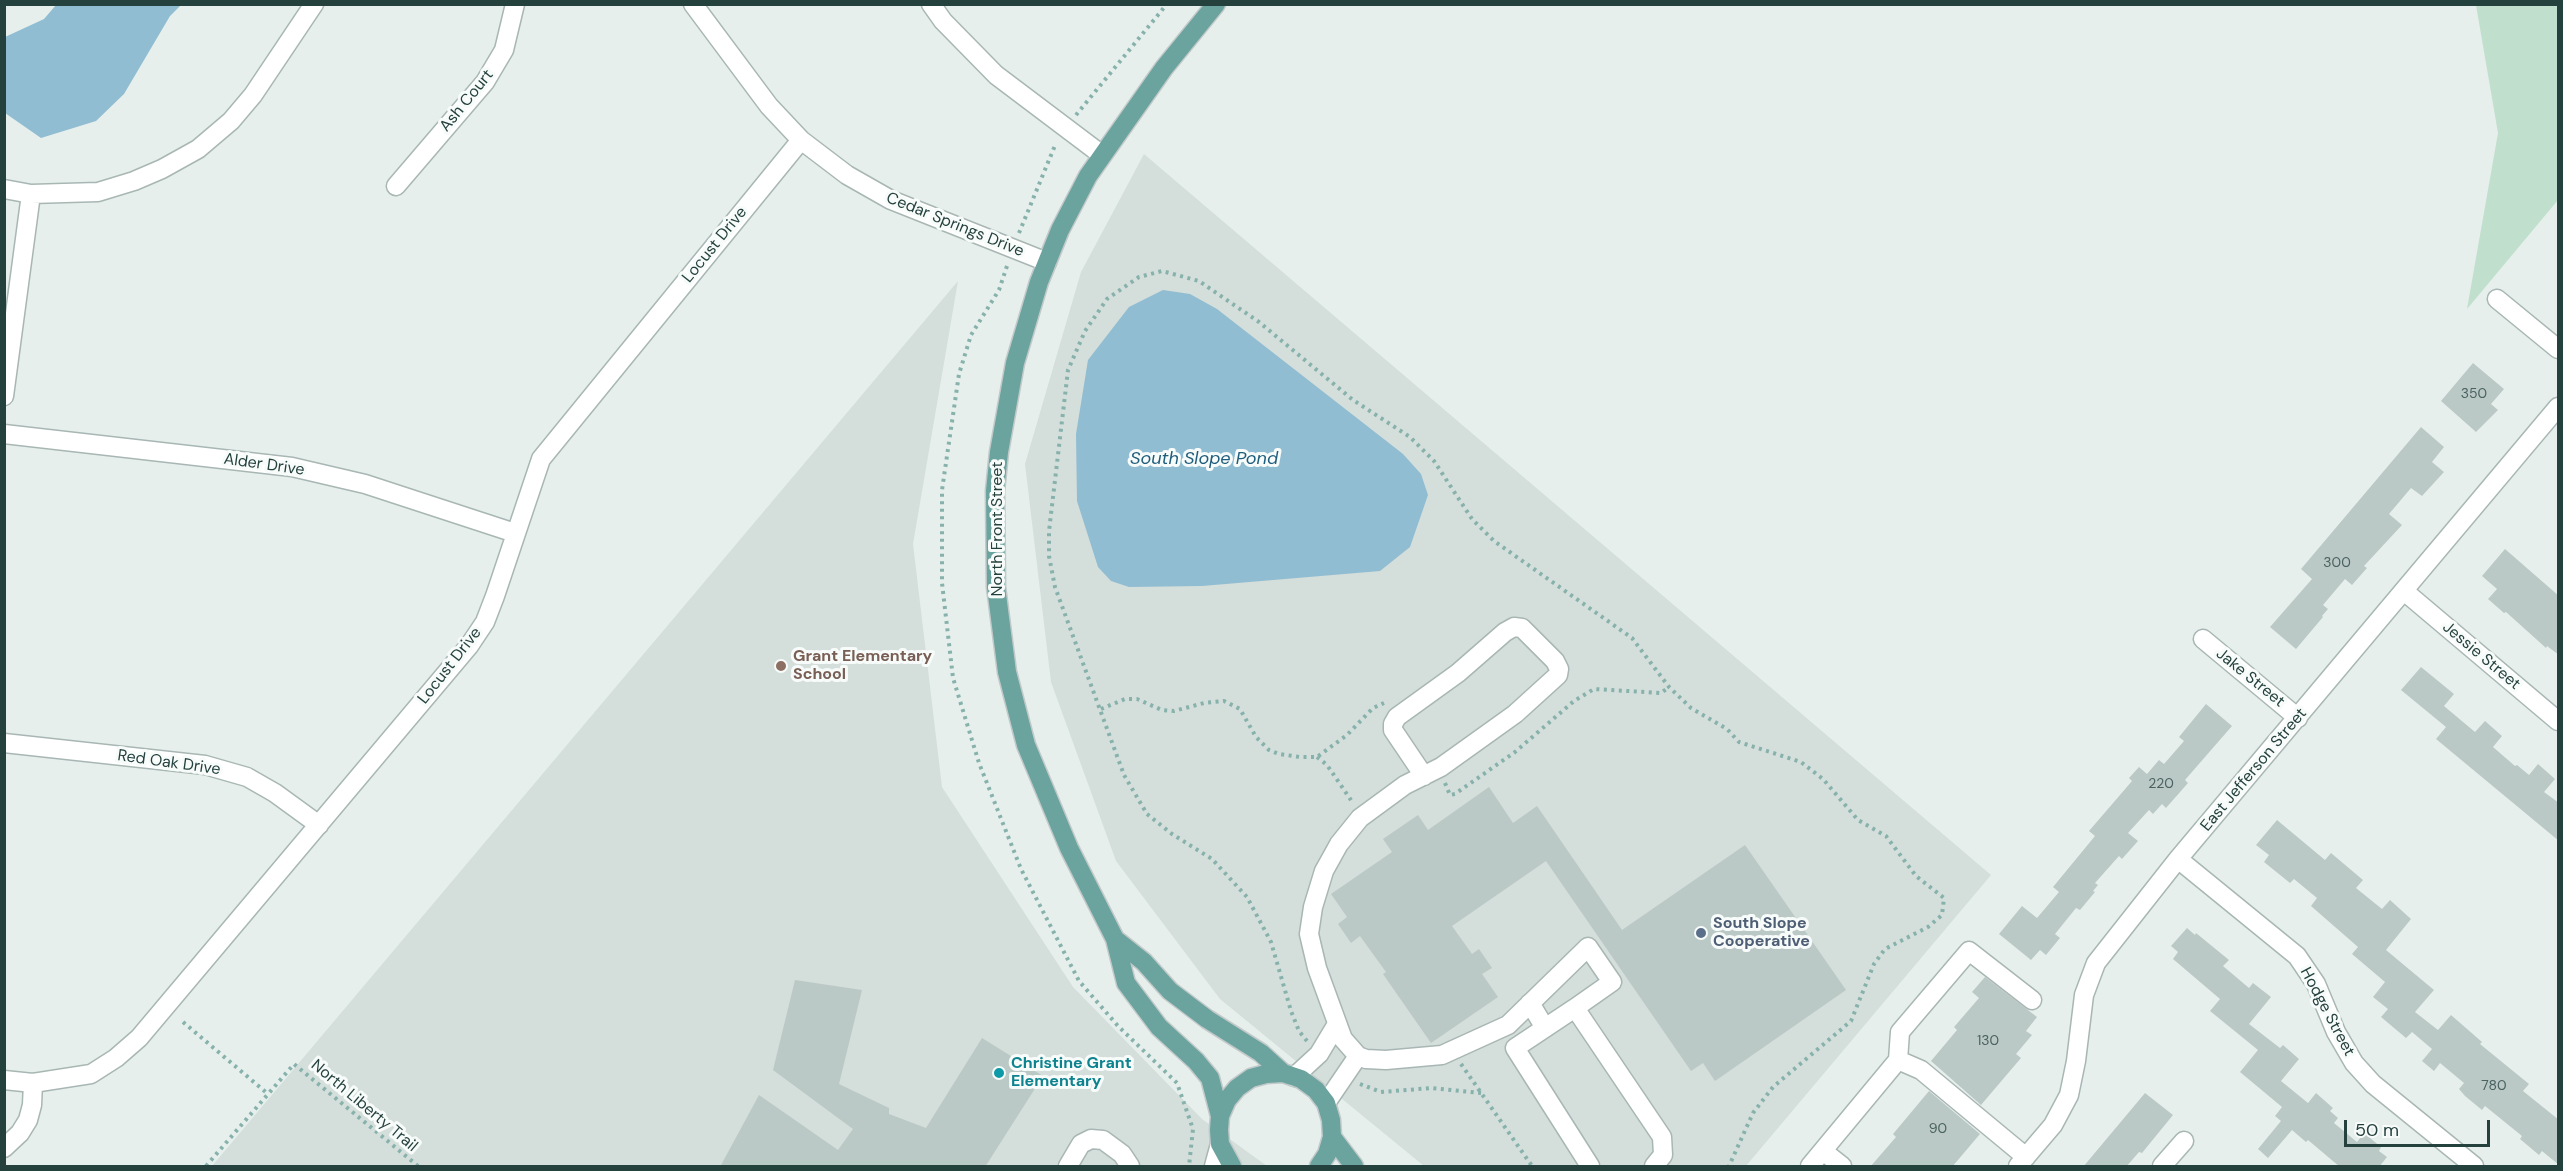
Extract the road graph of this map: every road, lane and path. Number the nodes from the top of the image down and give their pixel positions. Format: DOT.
graph roads {
  1 [pos="314,4"];
  2 [pos="515,4"];
  3 [pos="693,4"];
  4 [pos="931,4"];
  5 [pos="1167,4"];
  6 [pos="1216,4"];
  7 [pos="1062,133"];
  8 [pos="801,140"];
  9 [pos="1102,155"];
  10 [pos="396,186"];
  11 [pos="4,189"];
  12 [pos="31,194"];
  13 [pos="1013,249"];
  14 [pos="1047,262"];
  15 [pos="2497,299"];
  16 [pos="2559,349"];
  17 [pos="4,396"];
  18 [pos="2559,407"];
  19 [pos="4,434"];
  20 [pos="515,533"];
  21 [pos="2404,591"];
  22 [pos="2203,639"];
  23 [pos="1670,687"];
  24 [pos="1101,709"];
  25 [pos="1405,710"];
  26 [pos="2298,718"];
  27 [pos="2559,721"];
  28 [pos="4,743"];
  29 [pos="1317,757"];
  30 [pos="1430,773"];
  31 [pos="1364,815"];
  32 [pos="318,825"];
  33 [pos="2178,859"];
  34 [pos="1115,939"];
  35 [pos="2032,1000"];
  36 [pos="1530,1003"];
  37 [pos="1575,1008"];
  38 [pos="183,1022"];
  39 [pos="1337,1024"];
  40 [pos="1545,1028"];
  41 [pos="1358,1056"];
  42 [pos="1898,1060"];
  43 [pos="1461,1065"];
  44 [pos="1289,1075"];
  45 [pos="4,1080"];
  46 [pos="33,1083"];
  47 [pos="268,1094"];
  48 [pos="1326,1103"];
  49 [pos="1220,1116"];
  50 [pos="1332,1137"];
  51 [pos="2184,1141"];
  52 [pos="1220,1144"];
  53 [pos="4,1148"];
  54 [pos="1823,1151"];
  55 [pos="2022,1162"];
  56 [pos="206,1167"];
  57 [pos="418,1167"];
  58 [pos="1068,1167"];
  59 [pos="1130,1167"];
  60 [pos="1214,1167"];
  61 [pos="1232,1167"];
  62 [pos="1318,1167"];
  63 [pos="1354,1167"];
  64 [pos="1532,1167"];
  65 [pos="1590,1167"];
  66 [pos="1654,1167"];
  67 [pos="1810,1167"];
  68 [pos="1842,1167"];
  69 [pos="2162,1167"];
  70 [pos="2474,1167"];
  1 -- 12 [label="street"];
  2 -- 10 [label="street, Ash Court"];
  3 -- 8 [label="street, Cedar Springs Drive"];
  4 -- 7 [label="street"];
  5 -- 7 [label="path"];
  6 -- 9 [label="main road, North Front Street"];
  7 -- 9 [label="street"];
  7 -- 13 [label="path"];
  8 -- 13 [label="street, Cedar Springs Drive"];
  8 -- 20 [label="street, Locust Drive"];
  9 -- 14 [label="main road, North Front Street"];
  11 -- 12 [label="street"];
  12 -- 17 [label="street"];
  13 -- 14 [label="street, Cedar Springs Drive"];
  14 -- 34 [label="main road, North Front Street"];
  15 -- 16 [label="street"];
  18 -- 21 [label="street, East Jefferson Street"];
  19 -- 20 [label="street, Alder Drive"];
  20 -- 32 [label="street, Locust Drive"];
  21 -- 26 [label="street, East Jefferson Street"];
  21 -- 27 [label="street, Jessie Street"];
  22 -- 26 [label="street, Jake Street"];
  23 -- 30 [label="path"];
  24 -- 29 [label="path"];
  25 -- 29 [label="path"];
  25 -- 30 [label="street"];
  25 -- 30 [label="street"];
  26 -- 33 [label="street, East Jefferson Street"];
  28 -- 32 [label="street, Red Oak Drive"];
  29 -- 31 [label="path"];
  30 -- 31 [label="street"];
  31 -- 39 [label="street"];
  32 -- 46 [label="street, Locust Drive"];
  33 -- 55 [label="street, East Jefferson Street"];
  33 -- 70 [label="street, Hodge Street"];
  34 -- 44 [label="main road, North Front Street"];
  34 -- 49 [label="main road"];
  35 -- 42 [label="street"];
  36 -- 37 [label="street"];
  36 -- 40 [label="street"];
  36 -- 41 [label="street"];
  37 -- 40 [label="street"];
  37 -- 66 [label="street"];
  38 -- 47 [label="path"];
  39 -- 41 [label="street"];
  39 -- 44 [label="street"];
  40 -- 65 [label="street"];
  41 -- 48 [label="street"];
  42 -- 54 [label="street"];
  42 -- 55 [label="street"];
  43 -- 64 [label="path"];
  44 -- 48 [label="main road, North Front Street"];
  44 -- 49 [label="main road"];
  45 -- 46 [label="street, Locust Drive"];
  46 -- 53 [label="street"];
  47 -- 56 [label="path"];
  47 -- 57 [label="path, North Liberty Trail"];
  48 -- 50 [label="main road"];
  49 -- 52 [label="main road"];
  50 -- 62 [label="main road"];
  50 -- 63 [label="main road"];
  51 -- 69 [label="street"];
  52 -- 60 [label="street"];
  52 -- 61 [label="main road"];
  54 -- 67 [label="street"];
  54 -- 68 [label="street"];
  58 -- 59 [label="street"];
}
